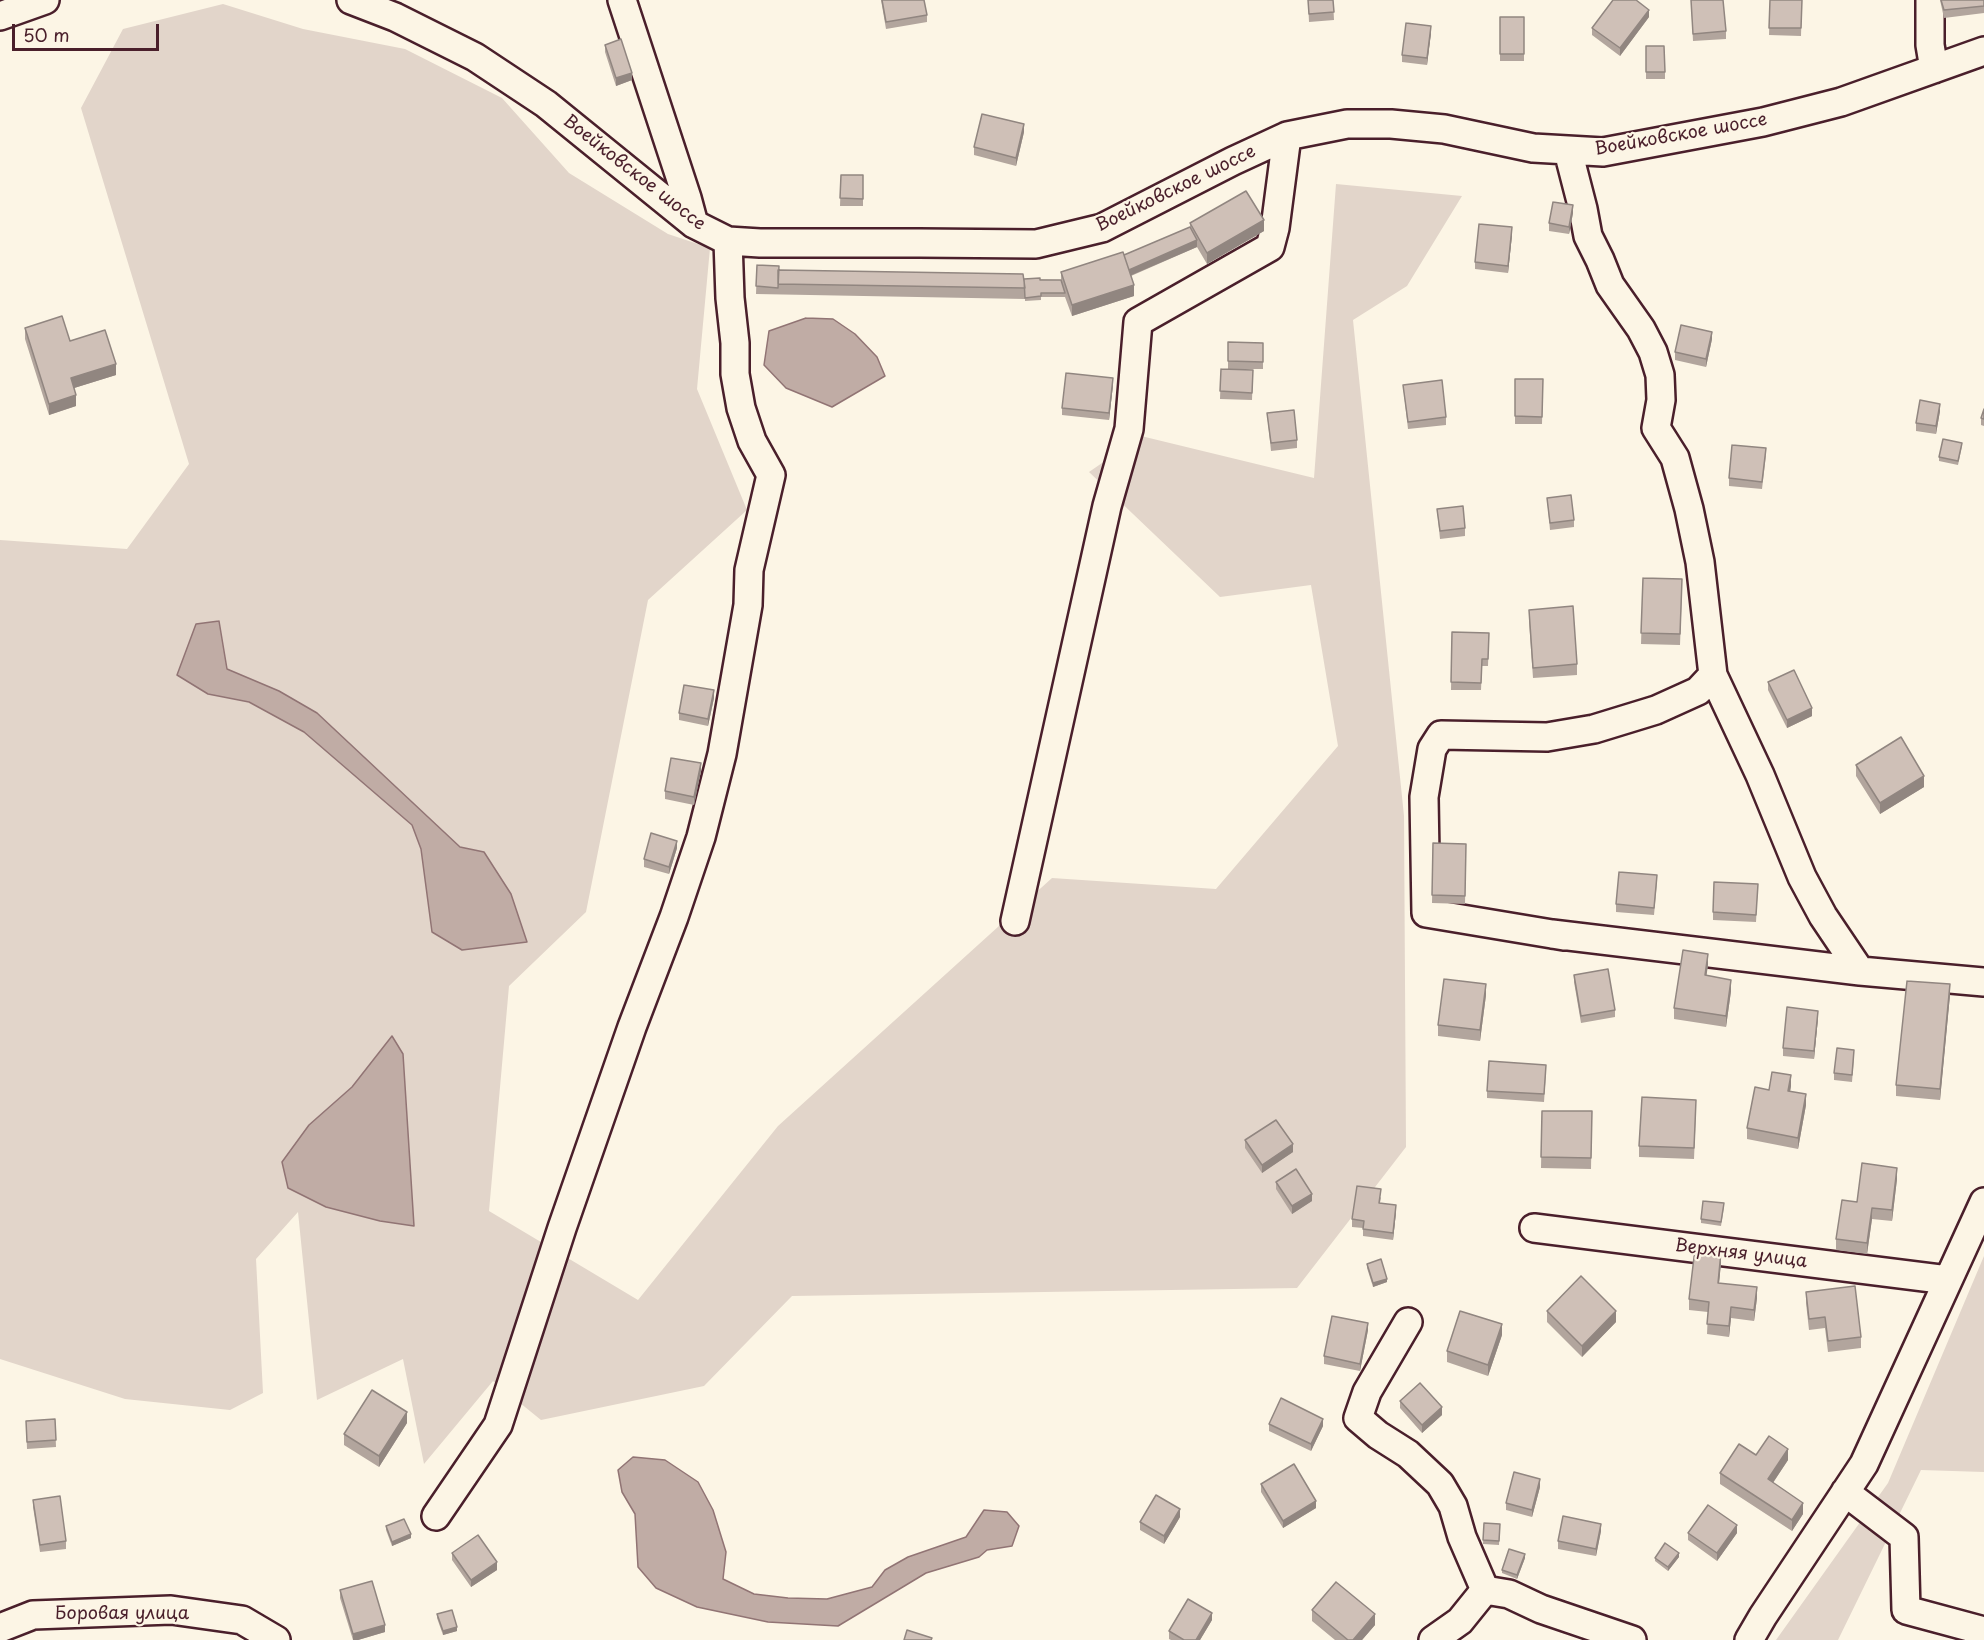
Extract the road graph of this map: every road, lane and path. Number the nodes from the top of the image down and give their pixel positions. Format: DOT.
graph roads {
  1 [pos="45,0"];
  2 [pos="351,0"];
  3 [pos="622,0"];
  4 [pos="1930,0"];
  5 [pos="0,16"];
  6 [pos="1984,51"];
  7 [pos="1934,69"];
  8 [pos="1287,136"];
  9 [pos="1568,151"];
  10 [pos="694,224"];
  11 [pos="728,241"];
  12 [pos="1713,675"];
  13 [pos="1015,921"];
  14 [pos="1860,971"];
  15 [pos="1984,982"];
  16 [pos="1984,1202"];
  17 [pos="1534,1228"];
  18 [pos="1948,1280"];
  19 [pos="1408,1322"];
  20 [pos="1845,1492"];
  21 [pos="436,1516"];
  22 [pos="1485,1590"];
  23 [pos="0,1628"];
  24 [pos="206,1628"];
  25 [pos="1984,1631"];
  26 [pos="276,1640"];
  27 [pos="1433,1640"];
  28 [pos="1632,1640"];
  29 [pos="1749,1640"];
  1 -- 5 [label="street"];
  2 -- 10 [label="street, Воейковское шоссе"];
  3 -- 10 [label="street"];
  4 -- 7 [label="street"];
  6 -- 7 [label="street, Воейковское шоссе"];
  7 -- 9 [label="street, Воейковское шоссе"];
  8 -- 9 [label="street, Воейковское шоссе"];
  8 -- 11 [label="street, Воейковское шоссе"];
  8 -- 13 [label="street"];
  9 -- 12 [label="street"];
  10 -- 11 [label="street, Воейковское шоссе"];
  11 -- 21 [label="street"];
  12 -- 14 [label="street"];
  12 -- 14 [label="street"];
  14 -- 15 [label="street"];
  16 -- 18 [label="street"];
  17 -- 18 [label="street, Верхняя улица"];
  18 -- 20 [label="street"];
  19 -- 22 [label="street"];
  20 -- 25 [label="street"];
  20 -- 29 [label="street"];
  22 -- 27 [label="street"];
  22 -- 28 [label="street"];
  23 -- 24 [label="street, Боровая улица"];
  24 -- 26 [label="street, Боровая улица"];
}
